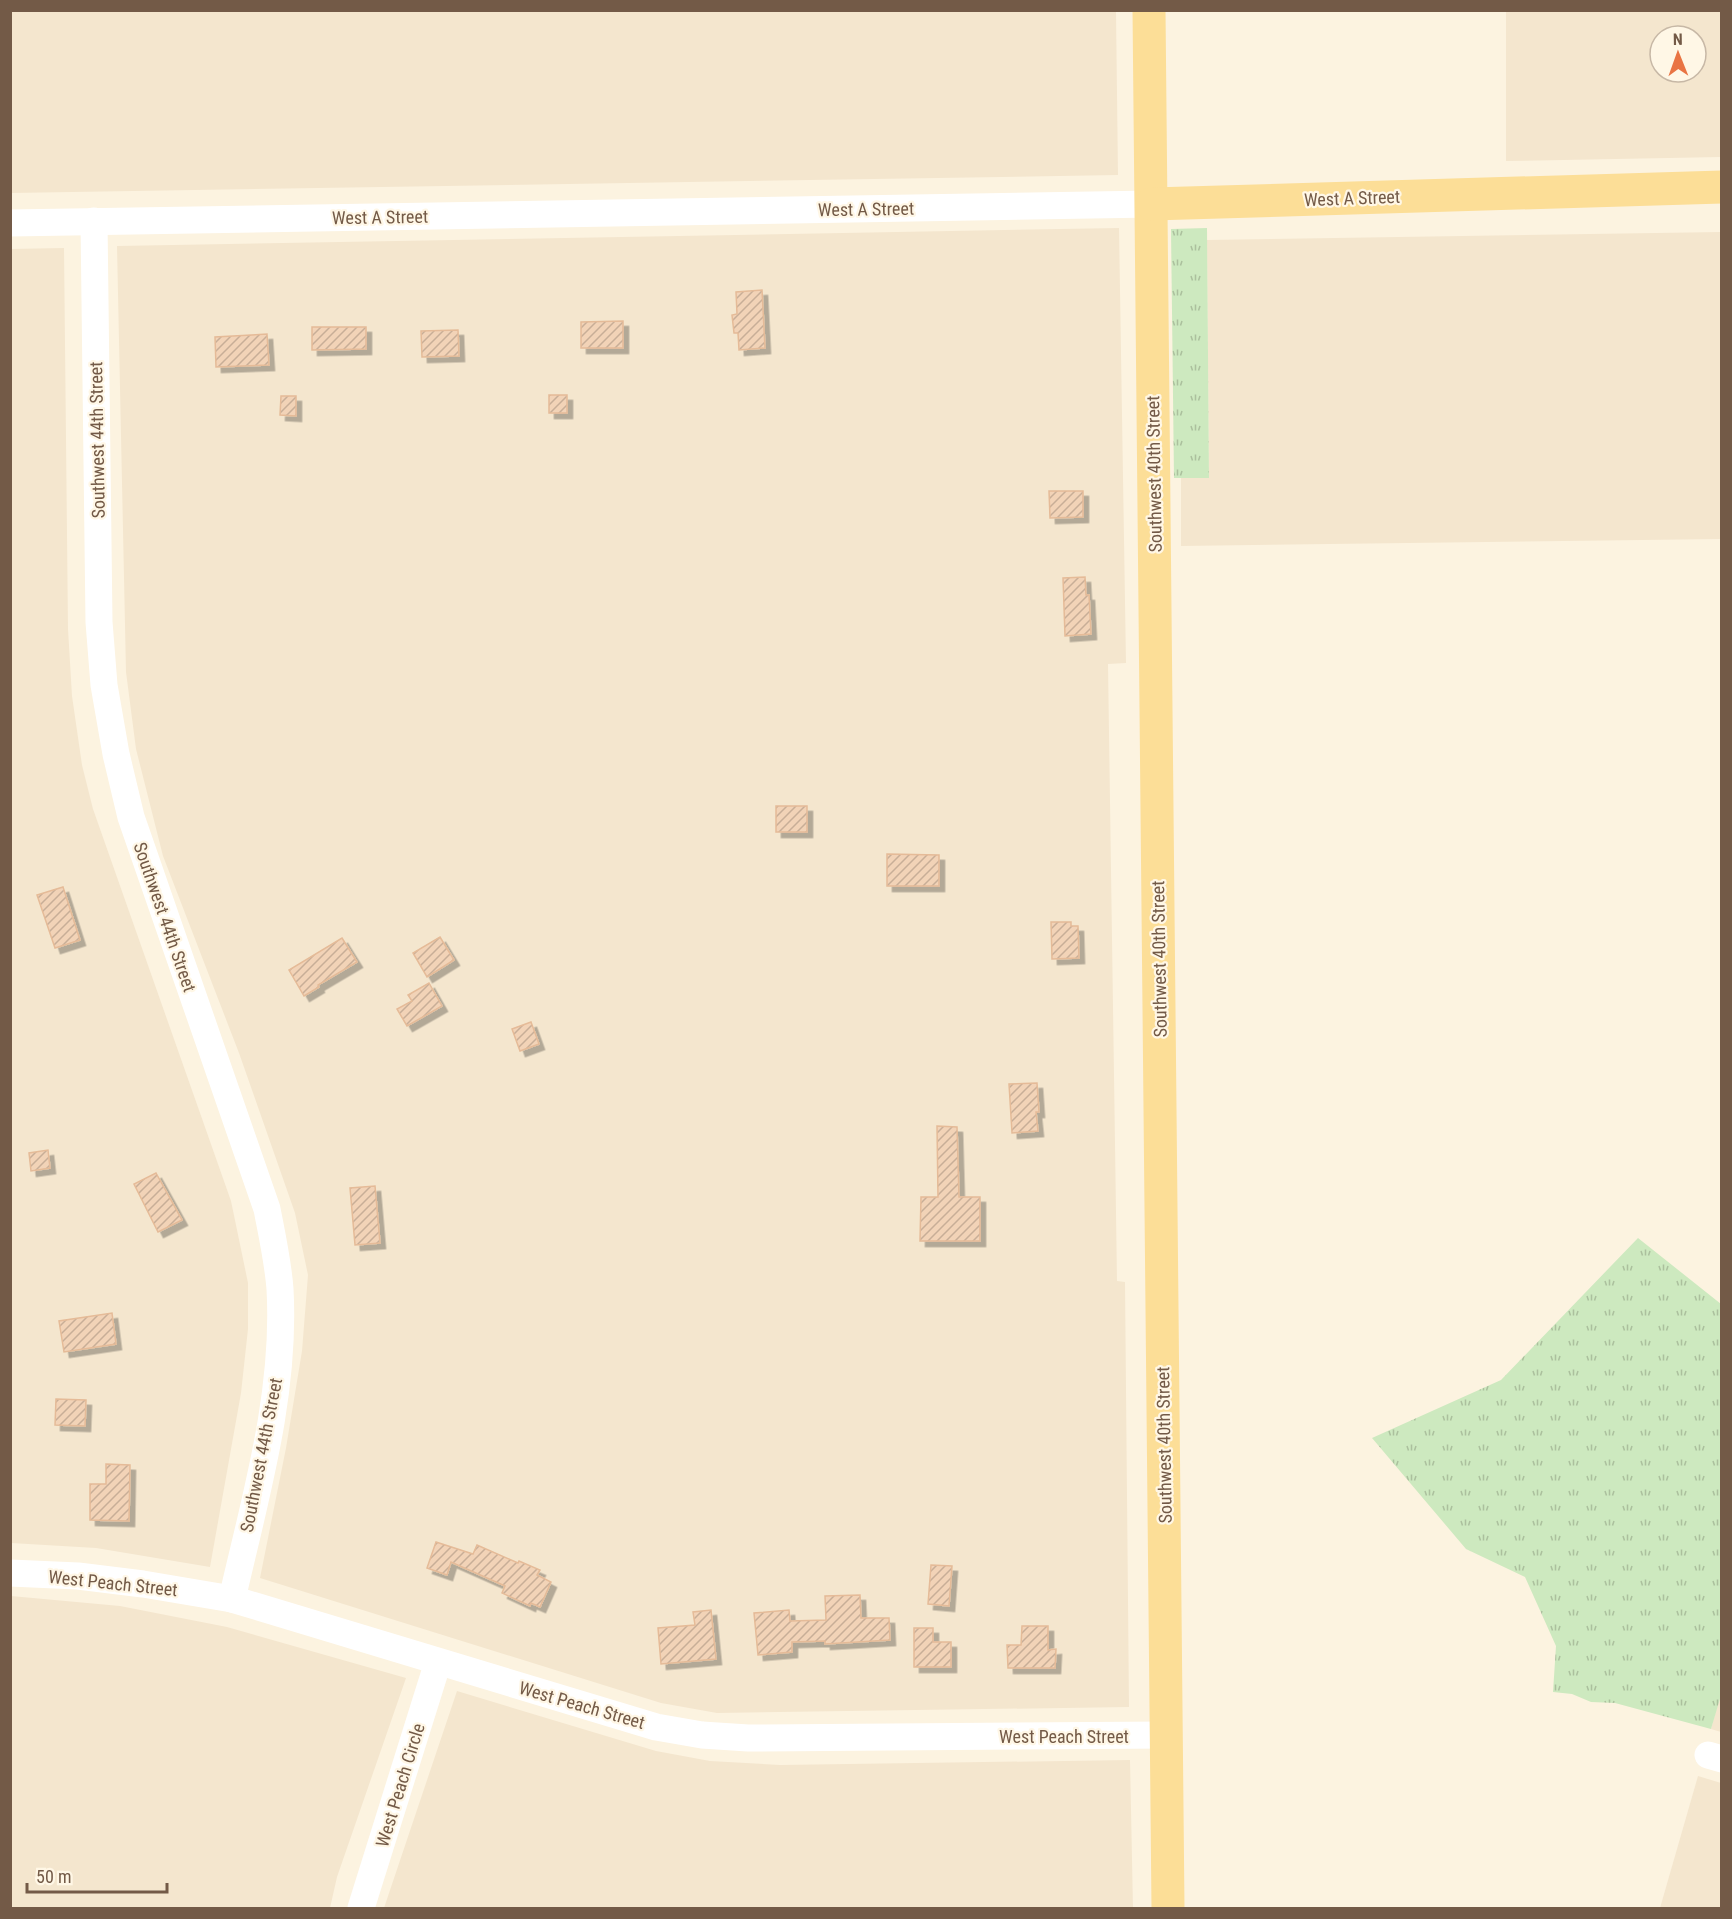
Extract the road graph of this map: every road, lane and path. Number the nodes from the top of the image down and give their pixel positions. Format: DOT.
graph roads {
  1 [pos="1149,10"];
  2 [pos="1722,187"];
  3 [pos="1152,204"];
  4 [pos="94,221"];
  5 [pos="10,223"];
  6 [pos="10,1573"];
  7 [pos="232,1599"];
  8 [pos="438,1662"];
  9 [pos="1167,1735"];
  10 [pos="361,1908"];
  11 [pos="1168,1908"];
  1 -- 3 [label="main road, Southwest 40th Street"];
  2 -- 3 [label="main road, West A Street"];
  3 -- 4 [label="street, West A Street"];
  3 -- 9 [label="main road, Southwest 40th Street"];
  4 -- 5 [label="street, West A Street"];
  4 -- 7 [label="street, Southwest 44th Street"];
  6 -- 7 [label="street, West Peach Street"];
  7 -- 8 [label="street, West Peach Street"];
  8 -- 9 [label="street, West Peach Street"];
  8 -- 10 [label="street, West Peach Circle"];
  9 -- 11 [label="main road, Southwest 40th Street"];
}
